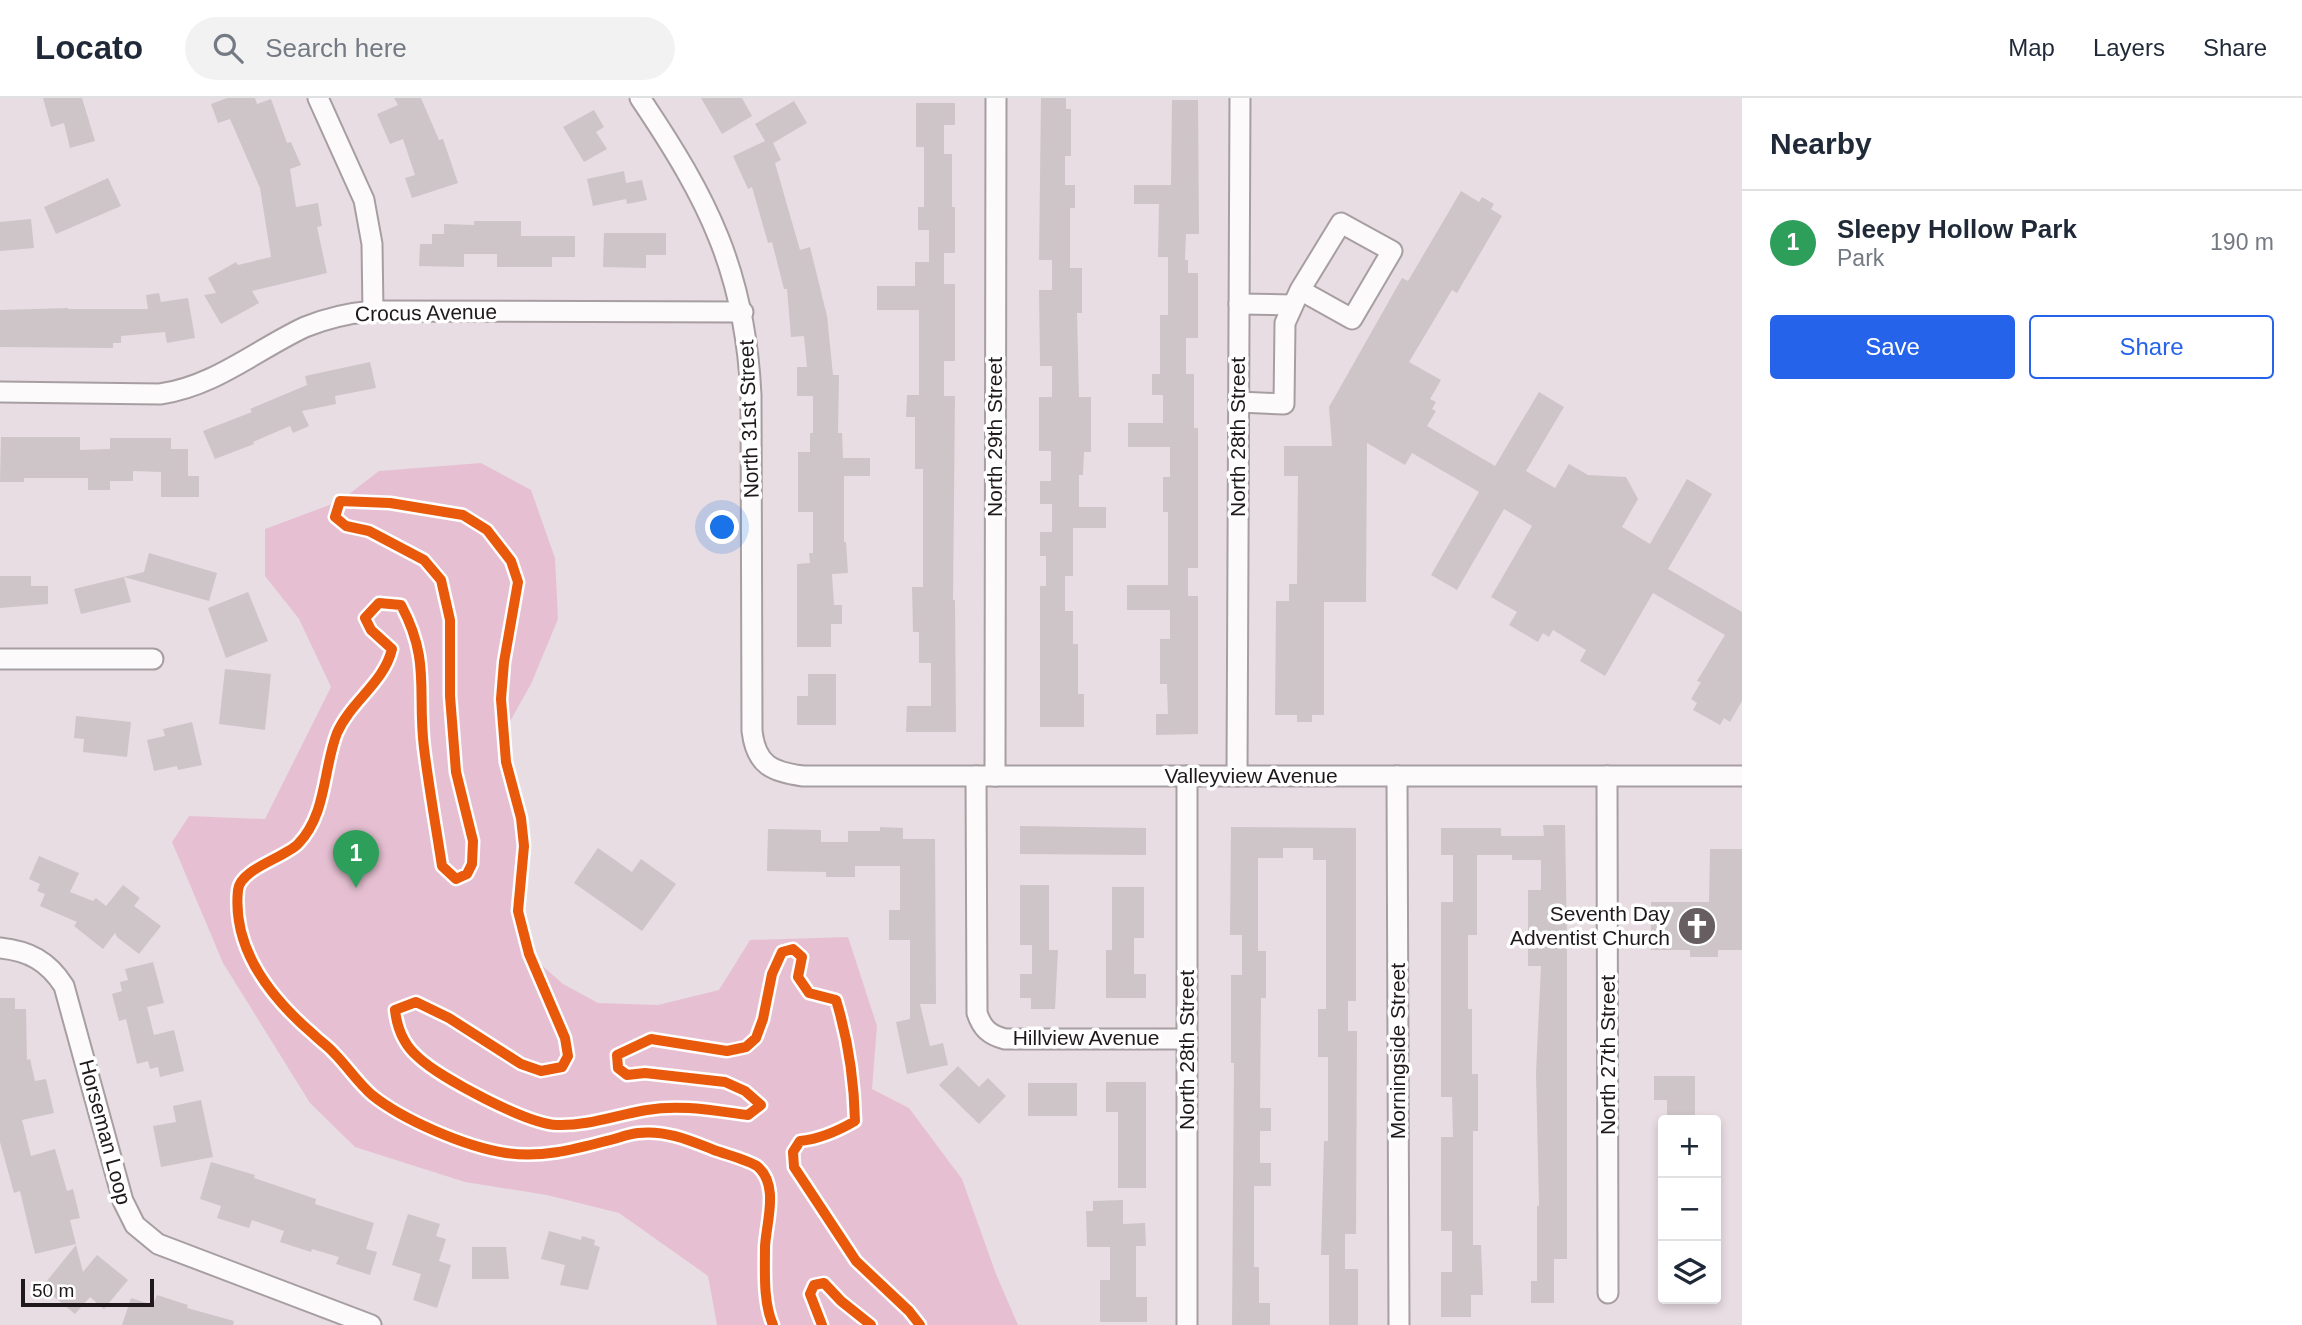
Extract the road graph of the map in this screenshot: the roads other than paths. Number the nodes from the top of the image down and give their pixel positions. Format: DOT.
graph roads {
  1 [pos="318,98"];
  2 [pos="640,98"];
  3 [pos="996,98"];
  4 [pos="1240,98"];
  5 [pos="1296,298"];
  6 [pos="1239,304"];
  7 [pos="373,311"];
  8 [pos="743,312"];
  9 [pos="0,392"];
  10 [pos="1239,402"];
  11 [pos="0,659"];
  12 [pos="153,659"];
  13 [pos="764,763"];
  14 [pos="985,776"];
  15 [pos="1186,776"];
  16 [pos="1237,776"];
  17 [pos="1397,776"];
  18 [pos="1607,776"];
  19 [pos="1742,776"];
  20 [pos="0,948"];
  21 [pos="987,1031"];
  22 [pos="1187,1039"];
  23 [pos="1608,1293"];
  24 [pos="371,1325"];
  25 [pos="1187,1325"];
  26 [pos="1399,1325"];
  1 -- 7 [label="street"];
  2 -- 8 [label="street, North 31st Street"];
  3 -- 14 [label="street, North 29th Street"];
  4 -- 6 [label="street, North 28th Street"];
  5 -- 5 [label="street"];
  5 -- 6 [label="street"];
  5 -- 10 [label="street"];
  6 -- 10 [label="street, North 28th Street"];
  7 -- 8 [label="street, Crocus Avenue"];
  7 -- 9 [label="street, Crocus Avenue"];
  8 -- 13 [label="street, North 31st Street"];
  10 -- 16 [label="street, North 28th Street"];
  11 -- 12 [label="street"];
  13 -- 14 [label="street, Valleyview Avenue"];
  14 -- 15 [label="street, Valleyview Avenue"];
  14 -- 21 [label="street, North 29th Street"];
  15 -- 16 [label="street, Valleyview Avenue"];
  15 -- 22 [label="street, North 28th Street"];
  16 -- 17 [label="street, Valleyview Avenue"];
  17 -- 18 [label="street, Valleyview Avenue"];
  17 -- 26 [label="street, Morningside Street"];
  18 -- 19 [label="street, Valleyview Avenue"];
  18 -- 23 [label="street, North 27th Street"];
  20 -- 24 [label="street, Horseman Loop"];
  21 -- 22 [label="street, Hillview Avenue"];
  22 -- 25 [label="street, North 28th Street"];
}
